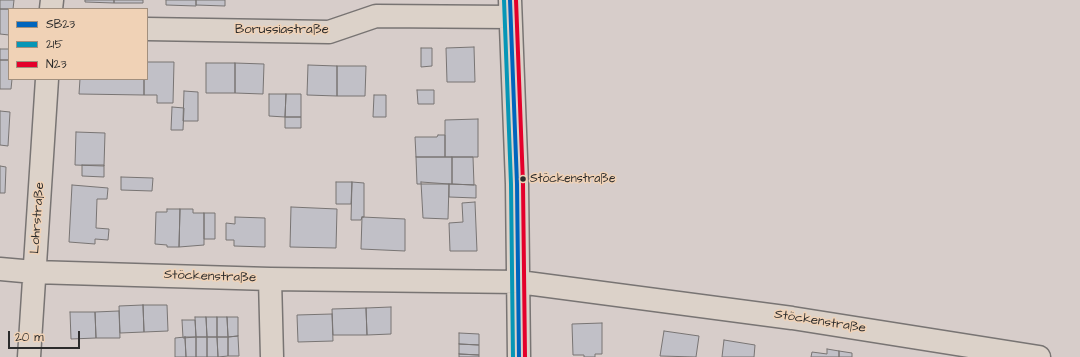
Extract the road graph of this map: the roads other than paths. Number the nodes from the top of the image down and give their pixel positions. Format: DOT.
graph roads {
  1 [pos="510,8"];
  2 [pos="148,29"];
  3 [pos="47,80"];
  4 [pos="0,269"];
  5 [pos="34,272"];
  6 [pos="270,279"];
  7 [pos="519,282"];
  8 [pos="29,357"];
  9 [pos="272,357"];
  10 [pos="519,357"];
  11 [pos="1039,357"];
  1 -- 2 [label="street, Borussiastraße"];
  1 -- 7 [label="street"];
  3 -- 5 [label="street, Lohrstraße"];
  4 -- 5 [label="street, Stöckenstraße"];
  5 -- 6 [label="street, Stöckenstraße"];
  5 -- 8 [label="street, Lohrstraße"];
  6 -- 7 [label="street, Stöckenstraße"];
  6 -- 9 [label="street"];
  7 -- 10 [label="street"];
  7 -- 11 [label="street, Stöckenstraße"];
}
